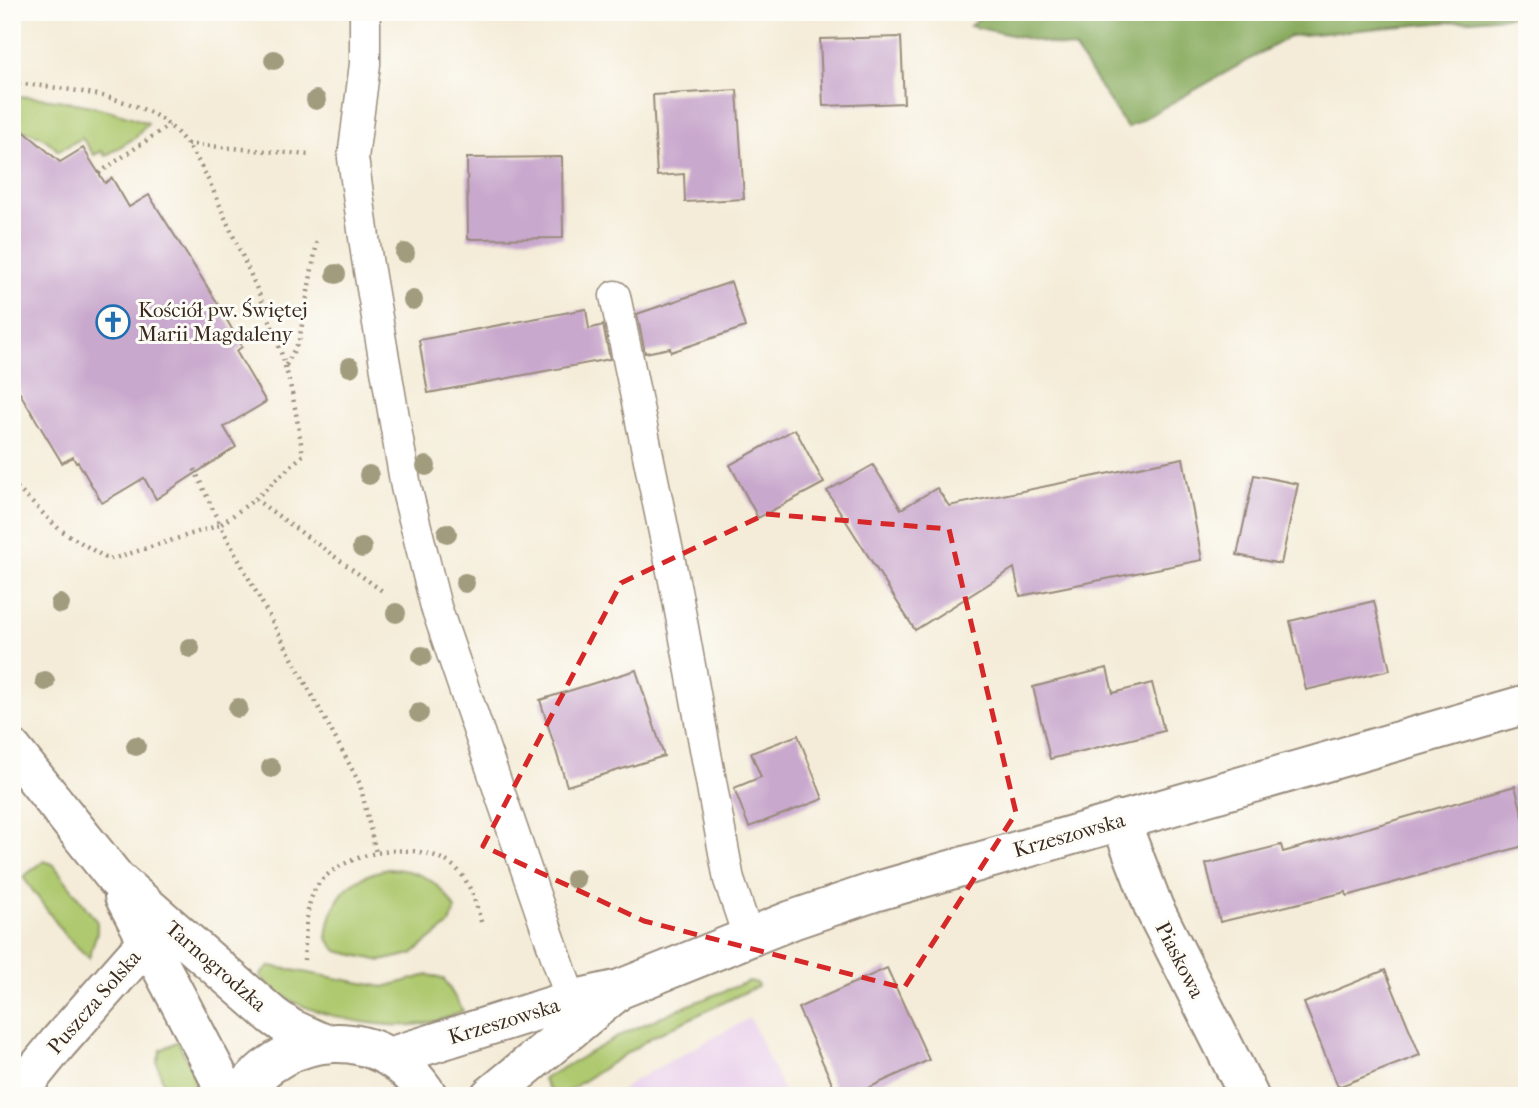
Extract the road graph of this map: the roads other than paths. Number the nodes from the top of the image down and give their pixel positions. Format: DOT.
graph roads {
  1 [pos="365,12"];
  2 [pos="614,296"];
  3 [pos="1527,704"];
  4 [pos="12,749"];
  5 [pos="1121,820"];
  6 [pos="116,879"];
  7 [pos="748,936"];
  8 [pos="147,942"];
  9 [pos="620,989"];
  10 [pos="571,1000"];
  11 [pos="323,1043"];
  12 [pos="389,1057"];
  13 [pos="15,1096"];
  14 [pos="224,1096"];
  15 [pos="239,1096"];
  16 [pos="428,1096"];
  17 [pos="490,1096"];
  18 [pos="1249,1096"];
  1 -- 10 [label="lane"];
  2 -- 7 [label="lane"];
  3 -- 5 [label="street, Krzeszowska"];
  4 -- 6 [label="street, Tarnogrodzka"];
  5 -- 7 [label="street, Krzeszowska"];
  5 -- 18 [label="street, Piaskowa"];
  6 -- 8 [label="street, Tarnogrodzka"];
  6 -- 11 [label="street, Tarnogrodzka"];
  7 -- 9 [label="street, Krzeszowska"];
  8 -- 13 [label="street, Puszcza Solska"];
  8 -- 14 [label="street, Tarnogrodzka"];
  9 -- 10 [label="street, Krzeszowska"];
  9 -- 17 [label="street, Krzeszowska"];
  10 -- 12 [label="street, Krzeszowska"];
  11 -- 12 [label="street"];
  11 -- 15 [label="street"];
  12 -- 16 [label="street"];
}
